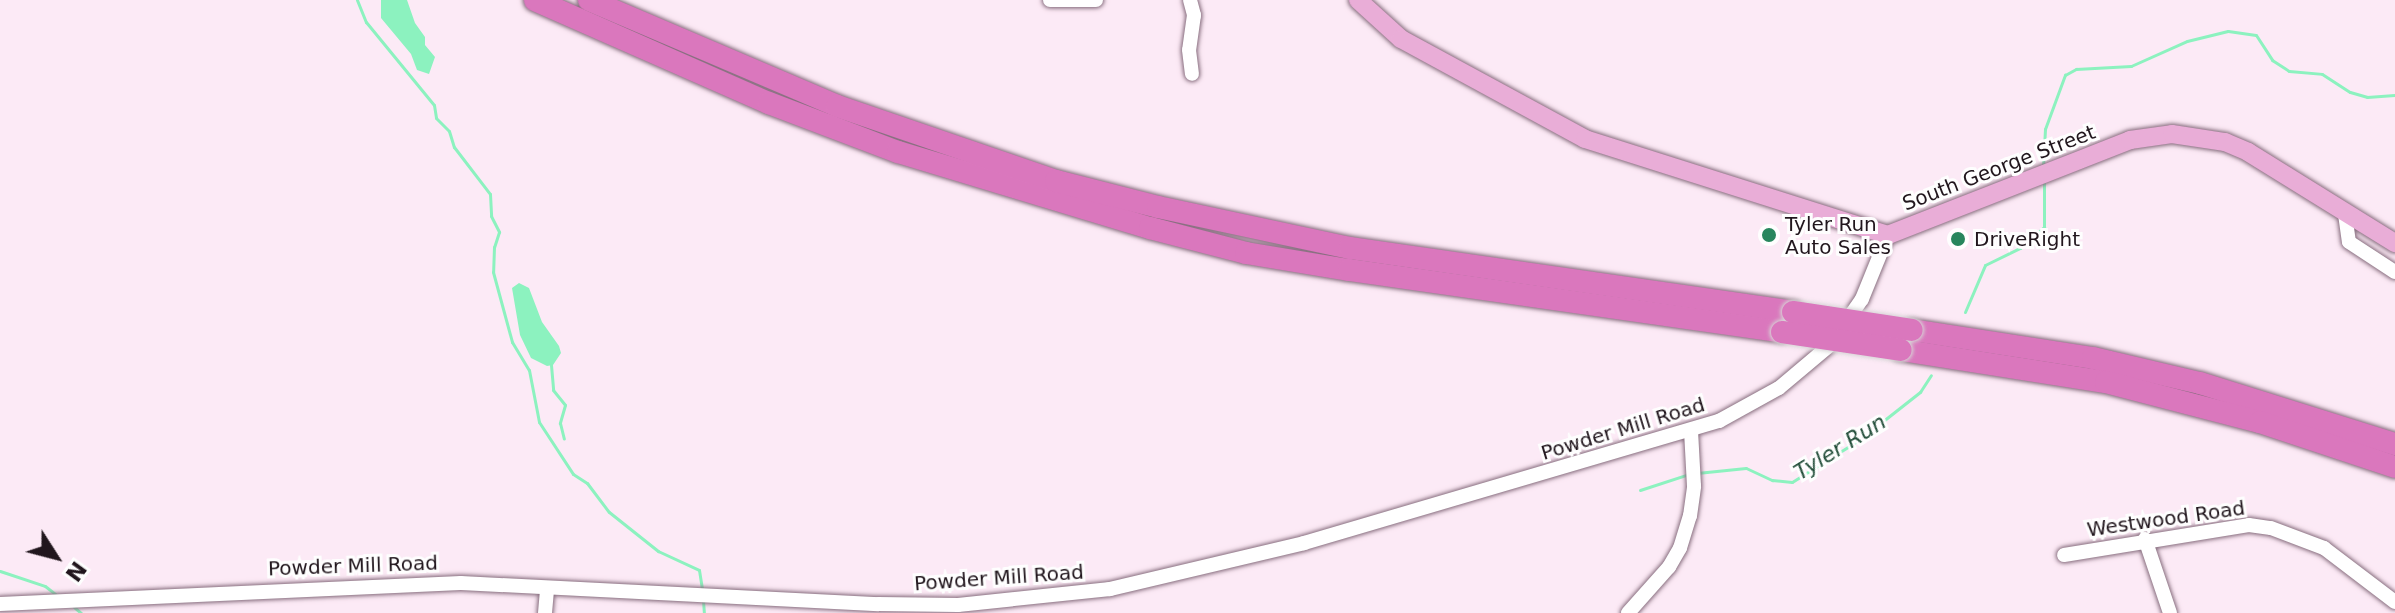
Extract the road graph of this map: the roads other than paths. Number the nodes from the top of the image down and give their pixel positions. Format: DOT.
graph roads {
  1 [pos="535,0"];
  2 [pos="589,0"];
  3 [pos="1050,0"];
  4 [pos="1096,0"];
  5 [pos="1190,0"];
  6 [pos="1358,0"];
  7 [pos="1192,74"];
  8 [pos="2345,214"];
  9 [pos="1888,235"];
  10 [pos="2395,243"];
  11 [pos="2395,272"];
  12 [pos="1691,431"];
  13 [pos="2395,444"];
  14 [pos="2395,467"];
  15 [pos="2145,539"];
  16 [pos="2064,555"];
  17 [pos="547,588"];
  18 [pos="2395,602"];
  19 [pos="0,604"];
  20 [pos="47,605"];
  21 [pos="545,613"];
  22 [pos="1628,613"];
  23 [pos="2170,613"];
  1 -- 14 [label="highway, bridge"];
  2 -- 13 [label="highway, bridge"];
  3 -- 4 [label="street"];
  5 -- 7 [label="street"];
  6 -- 9 [label="main road, South George Street"];
  8 -- 9 [label="main road, South George Street"];
  8 -- 10 [label="main road, South George Street"];
  8 -- 11 [label="street"];
  9 -- 12 [label="street, Powder Mill Road"];
  12 -- 17 [label="street, Powder Mill Road"];
  12 -- 22 [label="street"];
  15 -- 16 [label="street, Westwood Road"];
  15 -- 18 [label="street, Westwood Road"];
  15 -- 23 [label="street"];
  17 -- 20 [label="street, Powder Mill Road"];
  17 -- 21 [label="street"];
  19 -- 20 [label="street, Powder Mill Road"];
}
